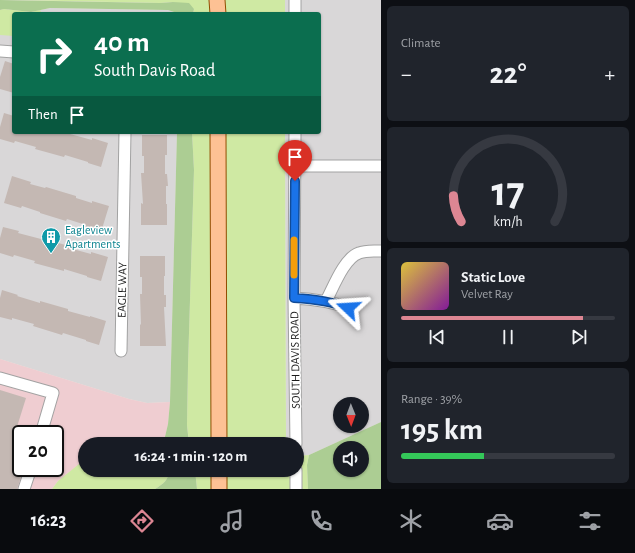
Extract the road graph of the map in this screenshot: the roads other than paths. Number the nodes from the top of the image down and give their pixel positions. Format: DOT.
graph roads {
  1 [pos="218,0"];
  2 [pos="295,0"];
  3 [pos="218,12"];
  4 [pos="295,12"];
  5 [pos="0,51"];
  6 [pos="12,52"];
  7 [pos="125,134"];
  8 [pos="218,134"];
  9 [pos="295,134"];
  10 [pos="295,166"];
  11 [pos="381,166"];
  12 [pos="381,250"];
  13 [pos="294,298"];
  14 [pos="326,301"];
  15 [pos="348,308"];
  16 [pos="121,351"];
  17 [pos="0,378"];
  18 [pos="44,425"];
  19 [pos="219,437"];
  20 [pos="296,437"];
  21 [pos="28,477"];
  22 [pos="219,477"];
  23 [pos="296,477"];
  24 [pos="24,489"];
  25 [pos="219,489"];
  26 [pos="296,489"];
  1 -- 3 [label="main road"];
  2 -- 4 [label="street"];
  5 -- 6 [label="street"];
  7 -- 16 [label="street, EAGLE WAY"];
  8 -- 19 [label="main road"];
  9 -- 10 [label="street, SOUTH DAVIS ROAD"];
  10 -- 11 [label="street"];
  10 -- 13 [label="street, SOUTH DAVIS ROAD"];
  12 -- 14 [label="street"];
  13 -- 14 [label="street"];
  13 -- 20 [label="street, SOUTH DAVIS ROAD"];
  14 -- 15 [label="street"];
  17 -- 18 [label="street"];
  21 -- 24 [label="street"];
  22 -- 25 [label="main road"];
  23 -- 26 [label="street"];
}
